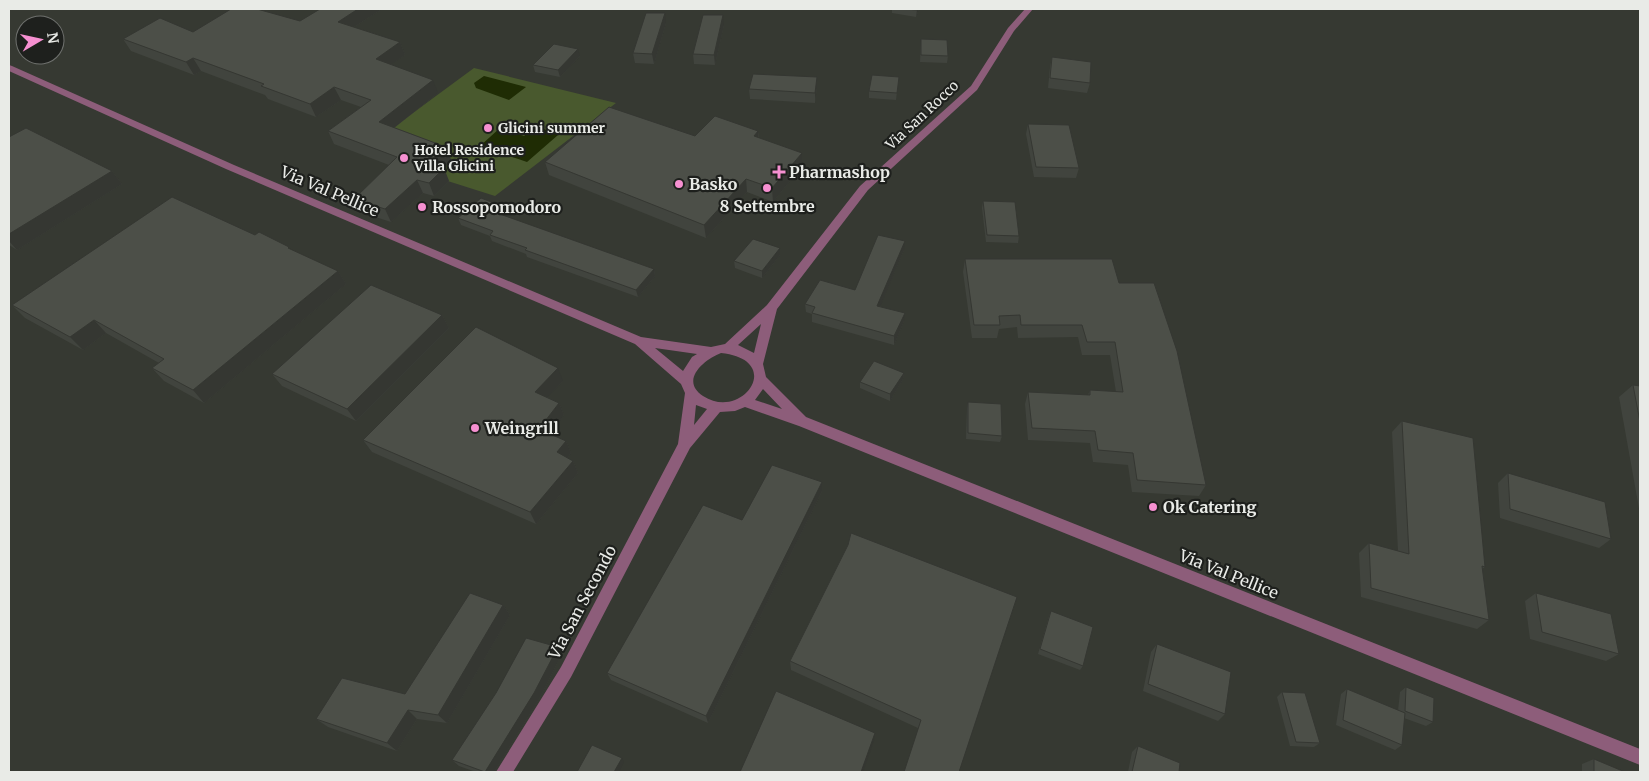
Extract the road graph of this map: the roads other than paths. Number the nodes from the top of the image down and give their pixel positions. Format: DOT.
graph roads {
  1 [pos="1030,9"];
  2 [pos="9,68"];
  3 [pos="771,308"];
  4 [pos="639,341"];
  5 [pos="728,348"];
  6 [pos="710,351"];
  7 [pos="758,362"];
  8 [pos="761,380"];
  9 [pos="689,387"];
  10 [pos="744,401"];
  11 [pos="717,406"];
  12 [pos="804,422"];
  13 [pos="685,444"];
  14 [pos="1640,757"];
  15 [pos="504,772"];
  1 -- 3 [label="street, Via San Rocco"];
  2 -- 4 [label="street, Via Val Pellice"];
  3 -- 5 [label="street, Via San Rocco"];
  3 -- 7 [label="street, Via San Rocco"];
  4 -- 6 [label="street"];
  4 -- 9 [label="street"];
  5 -- 6 [label="street"];
  5 -- 7 [label="street"];
  6 -- 9 [label="street"];
  7 -- 8 [label="street"];
  8 -- 10 [label="street"];
  8 -- 12 [label="street"];
  9 -- 11 [label="street"];
  9 -- 13 [label="street"];
  10 -- 11 [label="street"];
  10 -- 12 [label="street, Via Val Pellice"];
  11 -- 13 [label="street"];
  12 -- 14 [label="street, Via Val Pellice"];
  13 -- 15 [label="street, Via San Secondo"];
}
